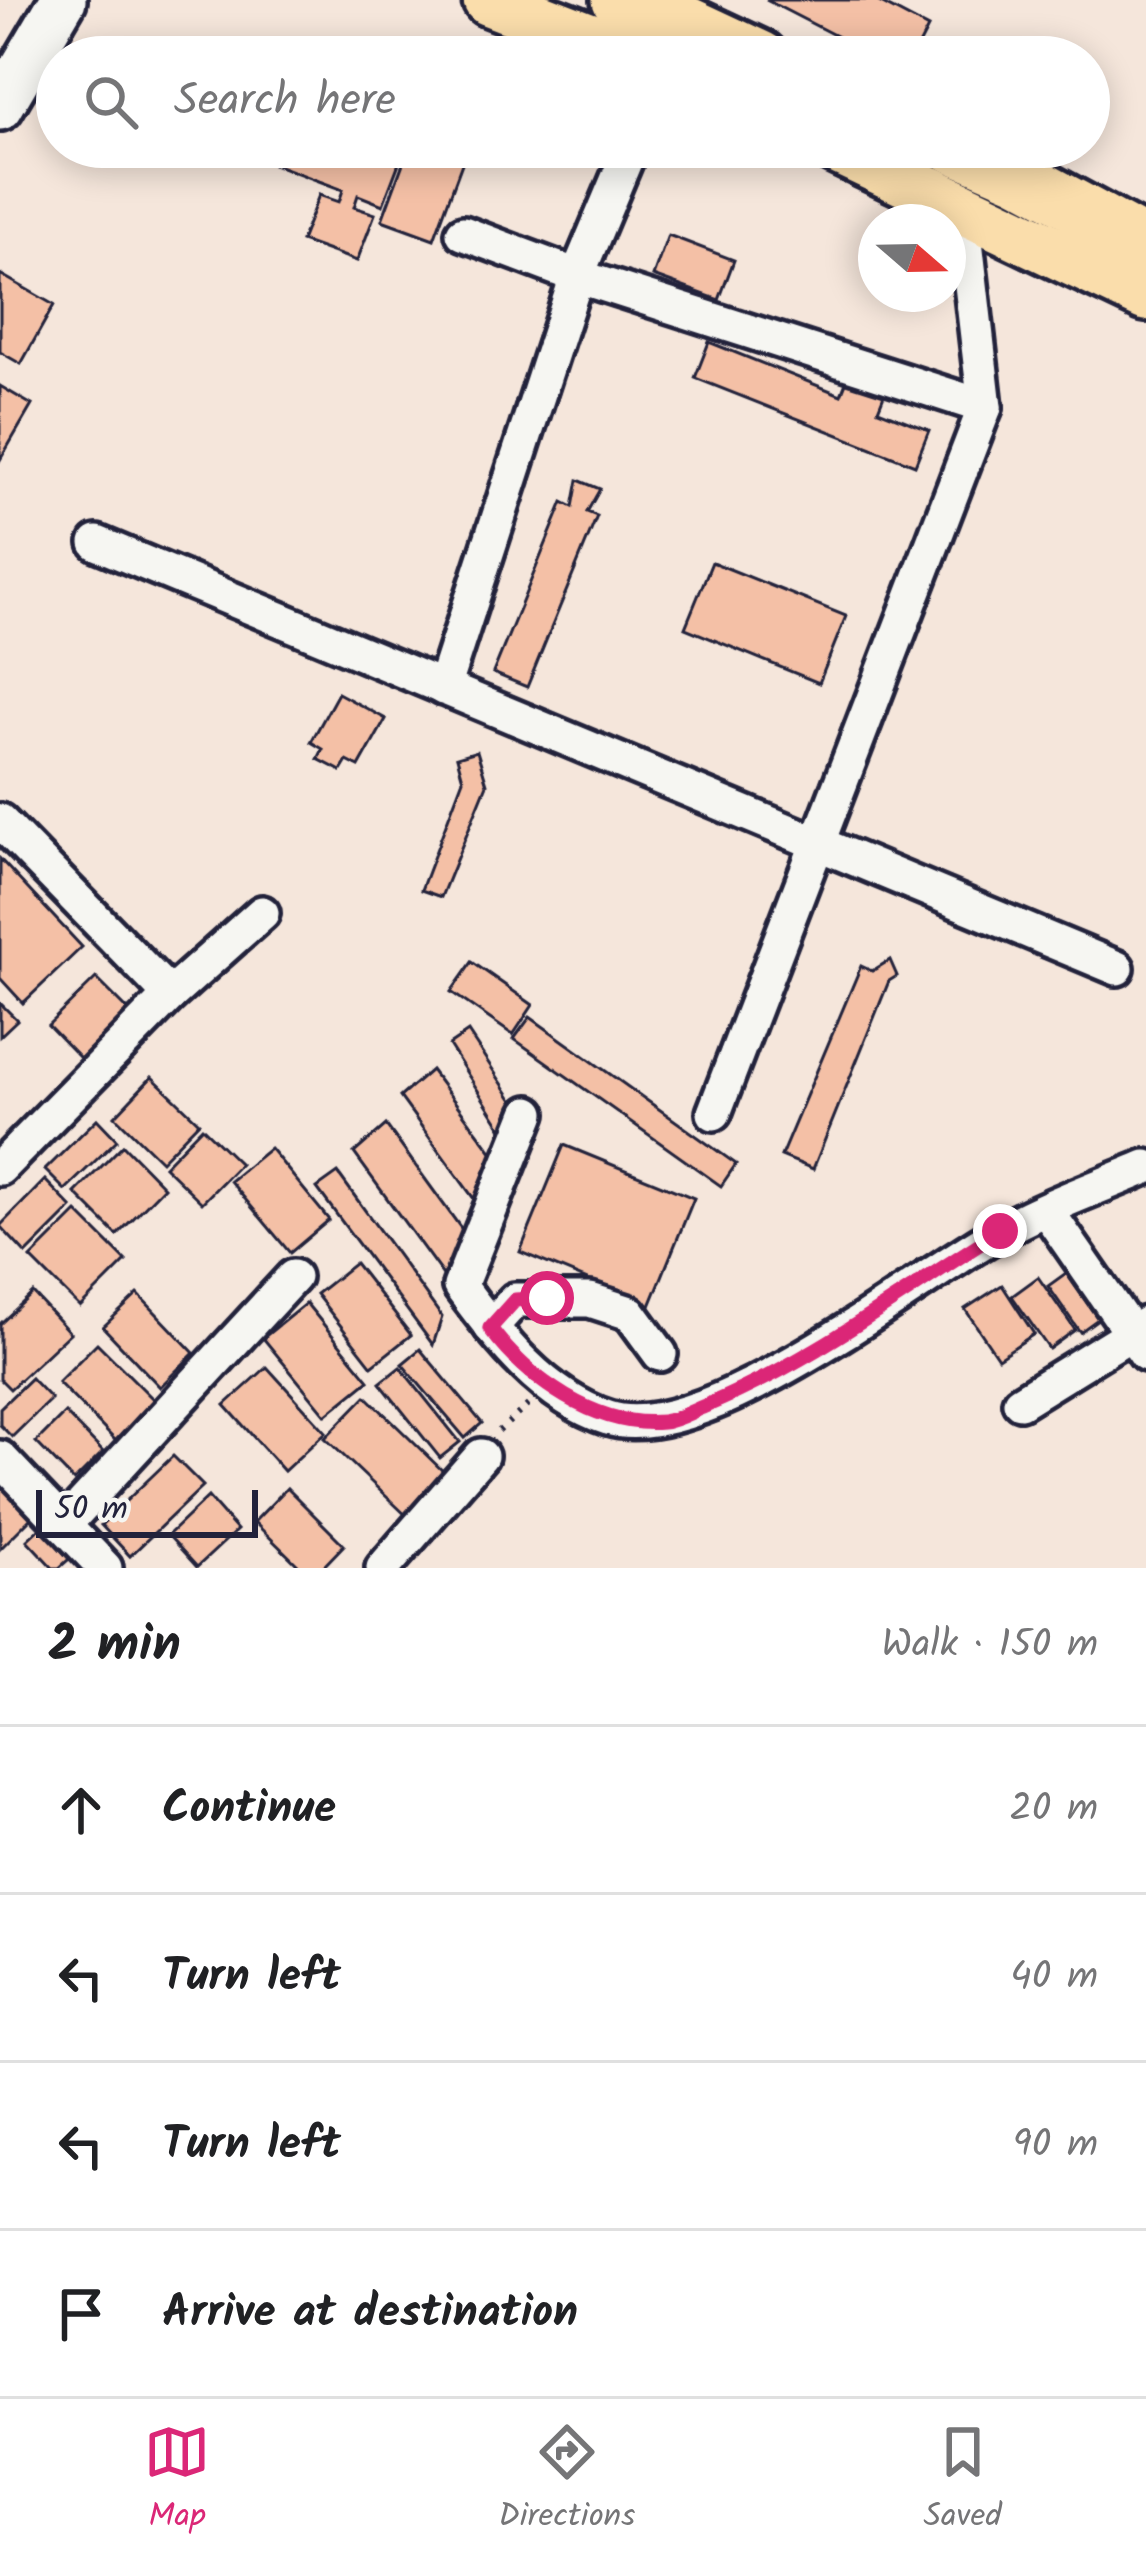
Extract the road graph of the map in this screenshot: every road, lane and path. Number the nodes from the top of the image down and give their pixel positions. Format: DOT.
graph roads {
  1 [pos="63,0"];
  2 [pos="489,0"];
  3 [pos="618,0"];
  4 [pos="42,36"];
  5 [pos="583,36"];
  6 [pos="672,36"];
  7 [pos="36,46"];
  8 [pos="0,107"];
  9 [pos="622,168"];
  10 [pos="881,168"];
  11 [pos="957,168"];
  12 [pos="1002,168"];
  13 [pos="960,204"];
  14 [pos="962,204"];
  15 [pos="966,207"];
  16 [pos="463,232"];
  17 [pos="966,240"];
  18 [pos="1146,244"];
  19 [pos="577,276"];
  20 [pos="1146,295"];
  21 [pos="985,407"];
  22 [pos="97,543"];
  23 [pos="443,688"];
  24 [pos="0,821"];
  25 [pos="819,845"];
  26 [pos="262,913"];
  27 [pos="1117,968"];
  28 [pos="170,995"];
  29 [pos="529,1113"];
  30 [pos="715,1113"];
  31 [pos="1146,1167"];
  32 [pos="0,1168"];
  33 [pos="1046,1211"];
  34 [pos="292,1277"];
  35 [pos="490,1328"];
  36 [pos="1141,1337"];
  37 [pos="660,1354"];
  38 [pos="551,1387"];
  39 [pos="1020,1402"];
  40 [pos="482,1456"];
  41 [pos="0,1458"];
  42 [pos="65,1524"];
  43 [pos="105,1568"];
  44 [pos="383,1568"];
  1 -- 4 [label="street"];
  2 -- 5 [label="main road"];
  3 -- 6 [label="main road"];
  7 -- 8 [label="street"];
  9 -- 19 [label="street"];
  10 -- 13 [label="main road"];
  11 -- 14 [label="street"];
  12 -- 18 [label="main road"];
  15 -- 20 [label="main road"];
  16 -- 19 [label="street"];
  17 -- 21 [label="street"];
  19 -- 21 [label="street"];
  19 -- 23 [label="street"];
  21 -- 25 [label="street"];
  22 -- 23 [label="street"];
  23 -- 25 [label="street"];
  24 -- 28 [label="street"];
  25 -- 27 [label="street"];
  25 -- 30 [label="street"];
  26 -- 28 [label="street"];
  28 -- 32 [label="street"];
  29 -- 35 [label="street"];
  31 -- 33 [label="street"];
  33 -- 36 [label="street"];
  33 -- 38 [label="street"];
  34 -- 42 [label="street"];
  35 -- 37 [label="street"];
  35 -- 38 [label="street"];
  36 -- 39 [label="street"];
  38 -- 40 [label="path"];
  40 -- 44 [label="street"];
  41 -- 42 [label="street"];
  42 -- 43 [label="street"];
}
